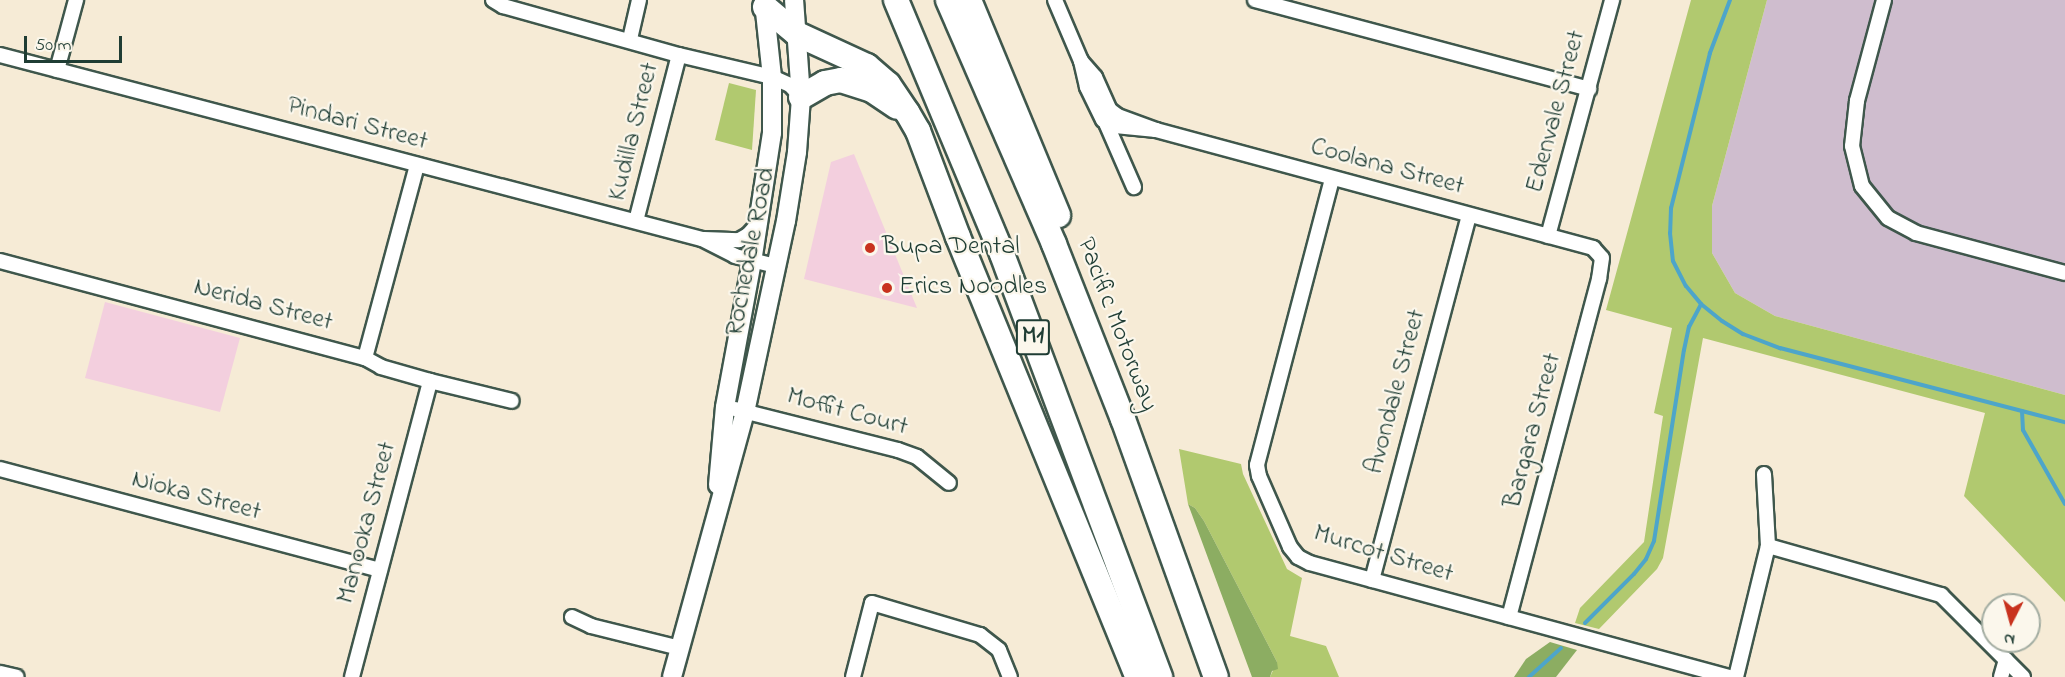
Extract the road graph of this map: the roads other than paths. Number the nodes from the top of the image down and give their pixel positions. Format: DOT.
graph roads {
  1 [pos="76,0"];
  2 [pos="494,0"];
  3 [pos="639,0"];
  4 [pos="794,0"];
  5 [pos="896,0"];
  6 [pos="948,0"];
  7 [pos="969,0"];
  8 [pos="1255,0"];
  9 [pos="1612,0"];
  10 [pos="1884,0"];
  11 [pos="1060,2"];
  12 [pos="765,4"];
  13 [pos="797,34"];
  14 [pos="630,39"];
  15 [pos="0,55"];
  16 [pos="679,55"];
  17 [pos="57,70"];
  18 [pos="772,77"];
  19 [pos="1589,89"];
  20 [pos="801,97"];
  21 [pos="907,112"];
  22 [pos="1109,118"];
  23 [pos="1131,128"];
  24 [pos="1156,130"];
  25 [pos="1119,154"];
  26 [pos="417,165"];
  27 [pos="1332,178"];
  28 [pos="1134,187"];
  29 [pos="1470,216"];
  30 [pos="636,221"];
  31 [pos="758,224"];
  32 [pos="1548,236"];
  33 [pos="702,239"];
  34 [pos="1602,258"];
  35 [pos="0,261"];
  36 [pos="752,262"];
  37 [pos="776,266"];
  38 [pos="2065,273"];
  39 [pos="365,358"];
  40 [pos="430,381"];
  41 [pos="512,401"];
  42 [pos="725,407"];
  43 [pos="745,412"];
  44 [pos="0,470"];
  45 [pos="1764,474"];
  46 [pos="949,483"];
  47 [pos="717,508"];
  48 [pos="1768,546"];
  49 [pos="380,570"];
  50 [pos="1372,580"];
  51 [pos="1187,594"];
  52 [pos="572,617"];
  53 [pos="1509,617"];
  54 [pos="680,648"];
  55 [pos="2006,660"];
  56 [pos="0,673"];
  57 [pos="17,677"];
  58 [pos="352,677"];
  59 [pos="672,677"];
  60 [pos="853,677"];
  61 [pos="1010,677"];
  62 [pos="1138,677"];
  63 [pos="1160,677"];
  64 [pos="1216,677"];
  65 [pos="1734,677"];
  66 [pos="2001,677"];
  67 [pos="2023,677"];
  1 -- 17 [label="street"];
  2 -- 14 [label="street"];
  3 -- 14 [label="street"];
  4 -- 13 [label="main road, Rochedale Road"];
  5 -- 63 [label="highway, M1"];
  6 -- 51 [label="highway, Pacific Motorway / M1"];
  7 -- 51 [label="highway"];
  8 -- 19 [label="street"];
  9 -- 19 [label="street, Edenvale Street"];
  10 -- 38 [label="street"];
  11 -- 22 [label="street"];
  12 -- 13 [label="highway"];
  12 -- 18 [label="main road, Rochedale Road"];
  13 -- 20 [label="main road, Rochedale Road"];
  13 -- 21 [label="highway"];
  14 -- 16 [label="street"];
  15 -- 17 [label="street, Pindari Street"];
  16 -- 18 [label="street"];
  16 -- 30 [label="street, Kudilla Street"];
  17 -- 26 [label="street, Pindari Street"];
  18 -- 20 [label="street"];
  18 -- 31 [label="main road, Rochedale Road"];
  19 -- 32 [label="street, Edenvale Street"];
  20 -- 21 [label="highway"];
  20 -- 37 [label="main road, Rochedale Road"];
  21 -- 62 [label="highway"];
  22 -- 23 [label="street, Coolana Street"];
  22 -- 24 [label="street, Coolana Street"];
  22 -- 25 [label="street"];
  23 -- 24 [label="street, Coolana Street"];
  23 -- 25 [label="street"];
  24 -- 27 [label="street, Coolana Street"];
  25 -- 28 [label="street"];
  26 -- 30 [label="street, Pindari Street"];
  26 -- 39 [label="street"];
  27 -- 29 [label="street, Coolana Street"];
  27 -- 50 [label="street, Murcot Street"];
  29 -- 32 [label="street, Coolana Street"];
  29 -- 50 [label="street, Avondale Street"];
  30 -- 33 [label="street, Pindari Street"];
  31 -- 33 [label="street, Pindari Street"];
  31 -- 36 [label="main road, Rochedale Road"];
  32 -- 34 [label="street, Coolana Street"];
  33 -- 36 [label="street, Pindari Street"];
  34 -- 53 [label="street, Bargara Street"];
  35 -- 39 [label="street, Nerida Street"];
  36 -- 37 [label="street, Pindari Street"];
  36 -- 42 [label="main road, Rochedale Road"];
  37 -- 43 [label="main road, Rochedale Road"];
  39 -- 40 [label="street, Nerida Street"];
  40 -- 41 [label="street, Nerida Street"];
  40 -- 49 [label="street, Manooka Street"];
  42 -- 43 [label="street, Moffit Court"];
  42 -- 47 [label="main road, Rochedale Road"];
  43 -- 46 [label="street, Moffit Court"];
  43 -- 47 [label="main road, Rochedale Road"];
  44 -- 49 [label="street, Nioka Street"];
  45 -- 48 [label="street"];
  47 -- 54 [label="main road, Rochedale Road"];
  48 -- 55 [label="street"];
  48 -- 65 [label="street"];
  49 -- 58 [label="street, Manooka Street"];
  50 -- 53 [label="street, Murcot Street"];
  51 -- 64 [label="highway, Pacific Motorway / M1"];
  52 -- 54 [label="street"];
  53 -- 65 [label="street, Murcot Street"];
  54 -- 59 [label="main road, Rochedale Road"];
  55 -- 66 [label="street"];
  55 -- 67 [label="street"];
  56 -- 57 [label="street"];
  60 -- 61 [label="street"];
}
